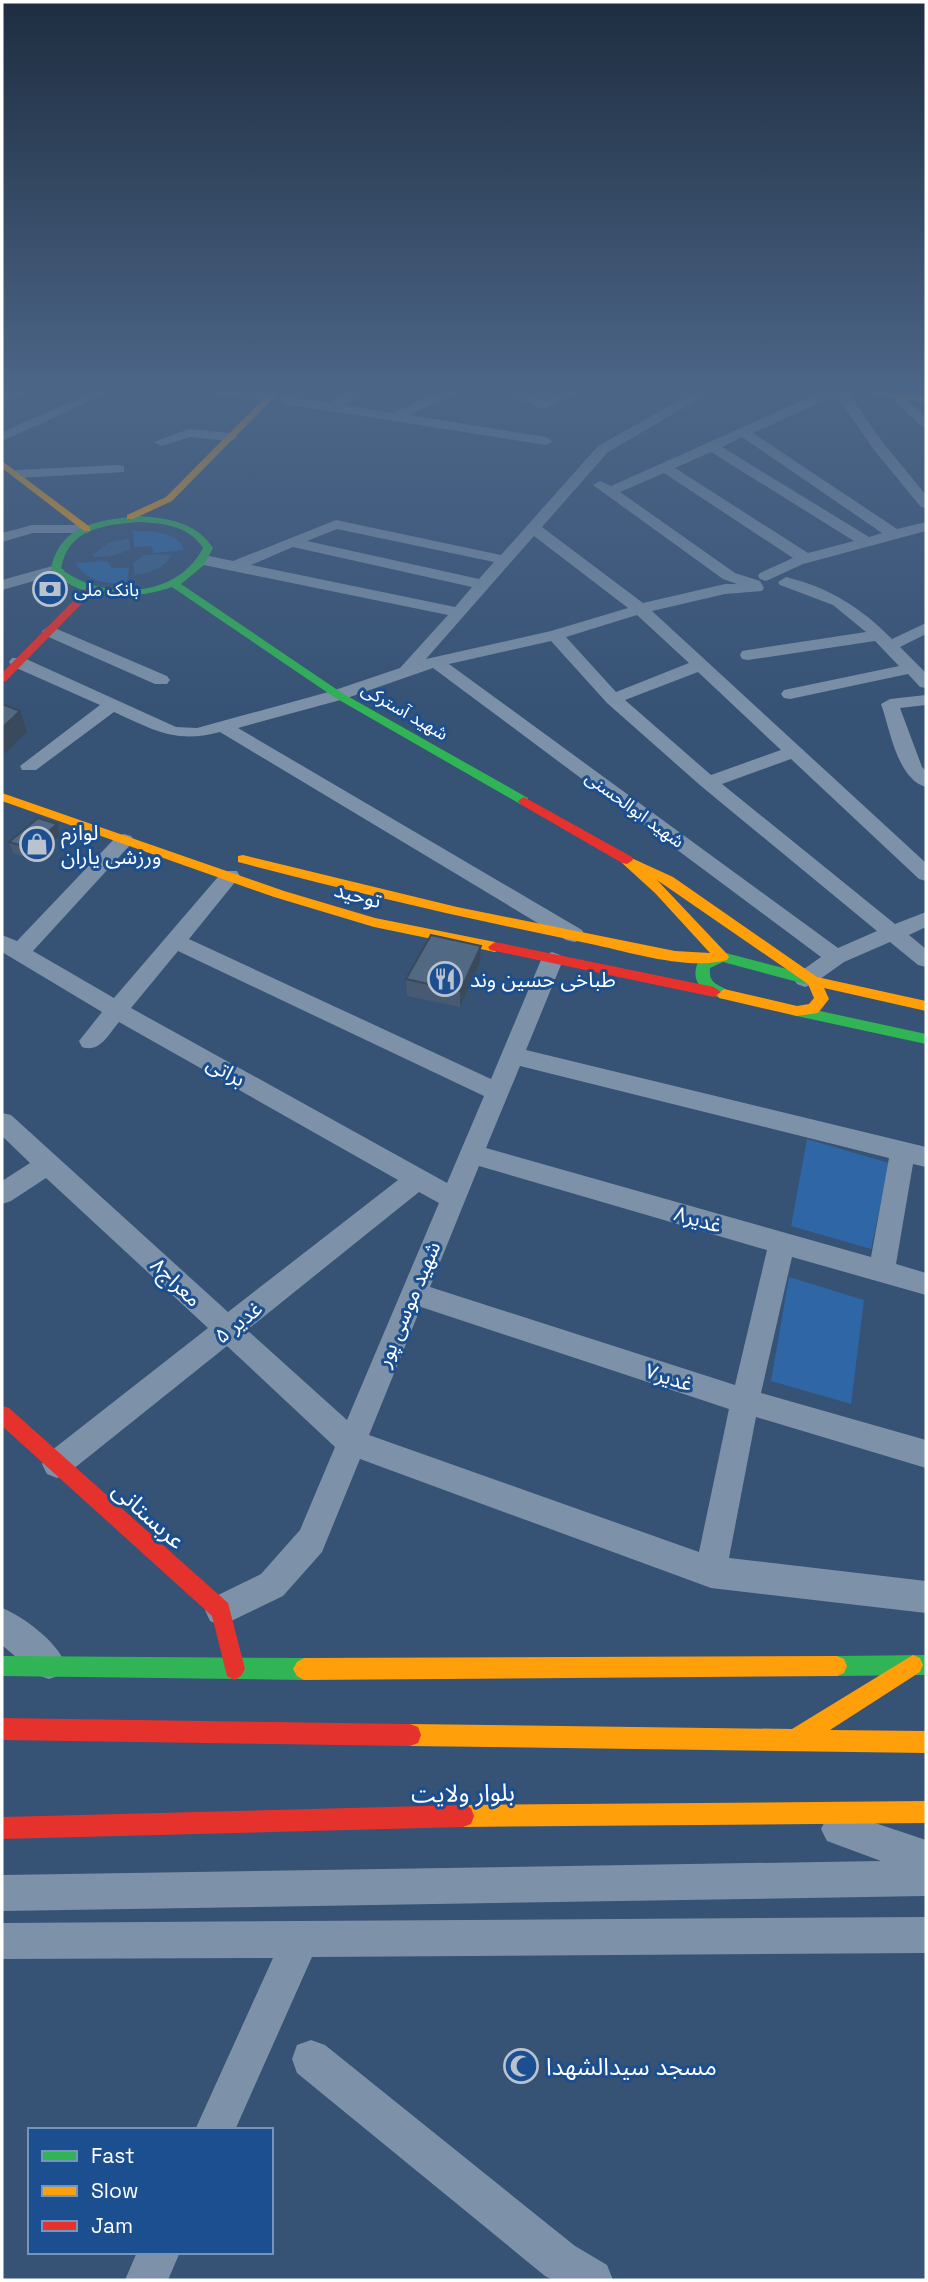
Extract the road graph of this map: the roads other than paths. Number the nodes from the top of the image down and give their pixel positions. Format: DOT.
graph roads {
  1 [pos="43,496"];
  2 [pos="172,496"];
  3 [pos="191,496"];
  4 [pos="561,496"];
  5 [pos="615,496"];
  6 [pos="709,496"];
  7 [pos="793,496"];
  8 [pos="838,496"];
  9 [pos="121,520"];
  10 [pos="926,526"];
  11 [pos="534,528"];
  12 [pos="87,529"];
  13 [pos="192,529"];
  14 [pos="895,535"];
  15 [pos="2,538"];
  16 [pos="290,542"];
  17 [pos="866,542"];
  18 [pos="204,560"];
  19 [pos="505,560"];
  20 [pos="802,560"];
  21 [pos="235,566"];
  22 [pos="56,570"];
  23 [pos="173,583"];
  24 [pos="759,583"];
  25 [pos="483,584"];
  26 [pos="2,585"];
  27 [pos="781,585"];
  28 [pos="90,590"];
  29 [pos="640,609"];
  30 [pos="458,612"];
  31 [pos="926,628"];
  32 [pos="50,631"];
  33 [pos="555,635"];
  34 [pos="885,641"];
  35 [pos="748,655"];
  36 [pos="18,662"];
  37 [pos="435,662"];
  38 [pos="700,665"];
  39 [pos="912,668"];
  40 [pos="405,672"];
  41 [pos="2,679"];
  42 [pos="161,680"];
  43 [pos="926,683"];
  44 [pos="790,694"];
  45 [pos="338,695"];
  46 [pos="613,699"];
  47 [pos="926,700"];
  48 [pos="113,704"];
  49 [pos="224,727"];
  50 [pos="794,752"];
  51 [pos="29,766"];
  52 [pos="926,781"];
  53 [pos="708,782"];
  54 [pos="2,797"];
  55 [pos="124,840"];
  56 [pos="225,853"];
  57 [pos="627,860"];
  58 [pos="926,874"];
  59 [pos="230,876"];
  60 [pos="318,879"];
  61 [pos="660,890"];
  62 [pos="308,903"];
  63 [pos="662,917"];
  64 [pos="926,919"];
  65 [pos="650,932"];
  66 [pos="891,932"];
  67 [pos="574,935"];
  68 [pos="175,941"];
  69 [pos="612,944"];
  70 [pos="11,947"];
  71 [pos="836,957"];
  72 [pos="719,958"];
  73 [pos="552,960"];
  74 [pos="926,960"];
  75 [pos="809,980"];
  76 [pos="714,992"];
  77 [pos="926,1006"];
  78 [pos="116,1010"];
  79 [pos="797,1011"];
  80 [pos="926,1039"];
  81 [pos="90,1041"];
  82 [pos="512,1055"];
  83 [pos="497,1092"];
  84 [pos="2,1122"];
  85 [pos="471,1154"];
  86 [pos="914,1154"];
  87 [pos="47,1164"];
  88 [pos="418,1178"];
  89 [pos="2,1194"];
  90 [pos="452,1198"];
  91 [pos="782,1243"];
  92 [pos="882,1271"];
  93 [pos="926,1284"];
  94 [pos="413,1293"];
  95 [pos="228,1330"];
  96 [pos="745,1401"];
  97 [pos="2,1414"];
  98 [pos="351,1443"];
  99 [pos="926,1454"];
  100 [pos="57,1464"];
  101 [pos="711,1572"];
  102 [pos="926,1597"];
  103 [pos="221,1610"];
  104 [pos="2,1624"];
  105 [pos="926,1648"];
  106 [pos="50,1664"];
  107 [pos="2,1665"];
  108 [pos="920,1665"];
  109 [pos="234,1669"];
  110 [pos="2,1729"];
  111 [pos="796,1739"];
  112 [pos="926,1742"];
  113 [pos="789,1812"];
  114 [pos="926,1812"];
  115 [pos="2,1828"];
  116 [pos="926,1858"];
  117 [pos="926,1878"];
  118 [pos="2,1893"];
  119 [pos="926,1935"];
  120 [pos="302,1937"];
  121 [pos="2,1941"];
  122 [pos="311,2059"];
  123 [pos="216,2128"];
  124 [pos="158,2254"];
  125 [pos="569,2274"];
  126 [pos="146,2280"];
  1 -- 12 [label="main road"];
  2 -- 9 [label="main road"];
  3 -- 13 [label="main road"];
  4 -- 11 [label="street"];
  5 -- 24 [label="street"];
  6 -- 20 [label="street"];
  7 -- 17 [label="street"];
  8 -- 14 [label="street"];
  9 -- 12 [label="main road"];
  9 -- 13 [label="main road"];
  10 -- 14 [label="street"];
  11 -- 19 [label="street"];
  11 -- 29 [label="street"];
  12 -- 15 [label="street"];
  12 -- 22 [label="main road"];
  13 -- 18 [label="main road"];
  14 -- 17 [label="street"];
  16 -- 19 [label="street"];
  16 -- 21 [label="street"];
  16 -- 25 [label="street"];
  17 -- 20 [label="street"];
  18 -- 21 [label="street"];
  18 -- 23 [label="main road"];
  19 -- 25 [label="street"];
  20 -- 24 [label="street"];
  20 -- 27 [label="street"];
  21 -- 30 [label="street"];
  22 -- 26 [label="street"];
  22 -- 28 [label="main road"];
  23 -- 28 [label="main road"];
  23 -- 45 [label="main road, شهید آسترکی"];
  24 -- 27 [label="street"];
  24 -- 29 [label="street"];
  25 -- 30 [label="street"];
  27 -- 34 [label="street"];
  28 -- 32 [label="main road"];
  29 -- 33 [label="street"];
  29 -- 38 [label="street"];
  30 -- 40 [label="street"];
  31 -- 34 [label="street"];
  32 -- 36 [label="main road"];
  32 -- 42 [label="street"];
  33 -- 37 [label="street"];
  33 -- 46 [label="street"];
  34 -- 35 [label="street"];
  34 -- 39 [label="street"];
  36 -- 41 [label="main road"];
  36 -- 48 [label="street"];
  37 -- 40 [label="street"];
  37 -- 71 [label="street, شهید ابوالحسنی"];
  38 -- 46 [label="street"];
  38 -- 50 [label="street"];
  39 -- 43 [label="street"];
  39 -- 44 [label="street"];
  40 -- 45 [label="street"];
  45 -- 49 [label="street"];
  45 -- 57 [label="main road, شهید آسترکی"];
  46 -- 53 [label="street"];
  47 -- 52 [label="street"];
  48 -- 49 [label="street"];
  48 -- 51 [label="street"];
  49 -- 67 [label="street"];
  50 -- 53 [label="street"];
  50 -- 58 [label="street"];
  53 -- 66 [label="street"];
  54 -- 55 [label="main road, توحید"];
  55 -- 59 [label="main road, توحید"];
  55 -- 70 [label="street"];
  56 -- 60 [label="main road, توحید"];
  57 -- 61 [label="main road"];
  57 -- 75 [label="main road"];
  59 -- 62 [label="main road, توحید"];
  59 -- 68 [label="street"];
  60 -- 62 [label="main road"];
  60 -- 67 [label="main road, توحید"];
  61 -- 63 [label="main road"];
  61 -- 72 [label="main road"];
  62 -- 73 [label="main road, توحید"];
  64 -- 66 [label="street"];
  65 -- 69 [label="main road"];
  66 -- 71 [label="street"];
  66 -- 74 [label="street"];
  67 -- 69 [label="main road, توحید"];
  68 -- 78 [label="street"];
  68 -- 83 [label="street"];
  69 -- 72 [label="main road, توحید"];
  70 -- 78 [label="street, براتی"];
  71 -- 75 [label="street"];
  72 -- 75 [label="main road, توحید"];
  72 -- 76 [label="main road"];
  73 -- 76 [label="main road, توحید"];
  73 -- 82 [label="street, شهید موسی پور"];
  75 -- 77 [label="main road"];
  75 -- 79 [label="main road"];
  76 -- 79 [label="main road, توحید"];
  78 -- 81 [label="street"];
  78 -- 88 [label="street, براتی"];
  79 -- 80 [label="main road"];
  82 -- 83 [label="street, شهید موسی پور"];
  82 -- 86 [label="street"];
  83 -- 85 [label="street, شهید موسی پور"];
  84 -- 87 [label="street, معراج۸"];
  85 -- 90 [label="street, شهید موسی پور"];
  85 -- 91 [label="street, غدیر۸"];
  86 -- 92 [label="street"];
  87 -- 89 [label="street"];
  87 -- 95 [label="street, معراج۸"];
  88 -- 90 [label="street, براتی"];
  88 -- 95 [label="street, غدیر ۵"];
  90 -- 94 [label="street, شهید موسی پور"];
  91 -- 92 [label="street, غدیر۸"];
  91 -- 96 [label="street"];
  92 -- 93 [label="street, غدیر۸"];
  94 -- 96 [label="street, غدیر۷"];
  94 -- 98 [label="street, شهید موسی پور"];
  95 -- 98 [label="street, معراج۸"];
  95 -- 100 [label="street, غدیر ۵"];
  96 -- 99 [label="street, غدیر۷"];
  96 -- 101 [label="street"];
  97 -- 100 [label="main road, عربستانی"];
  98 -- 101 [label="street"];
  98 -- 103 [label="street, شهید موسی پور"];
  100 -- 103 [label="main road, عربستانی"];
  101 -- 102 [label="street"];
  103 -- 109 [label="main road"];
  104 -- 106 [label="street"];
  105 -- 108 [label="main road"];
  106 -- 107 [label="main road"];
  106 -- 109 [label="main road"];
  108 -- 109 [label="main road"];
  108 -- 111 [label="main road"];
  110 -- 111 [label="main road"];
  111 -- 112 [label="main road"];
  113 -- 114 [label="main road, بلوار ولایت"];
  113 -- 115 [label="main road, بلوار ولایت"];
  113 -- 116 [label="street"];
  117 -- 118 [label="street"];
  119 -- 120 [label="street"];
  120 -- 121 [label="street"];
  120 -- 123 [label="street"];
  122 -- 125 [label="street"];
  124 -- 126 [label="street"];
}
